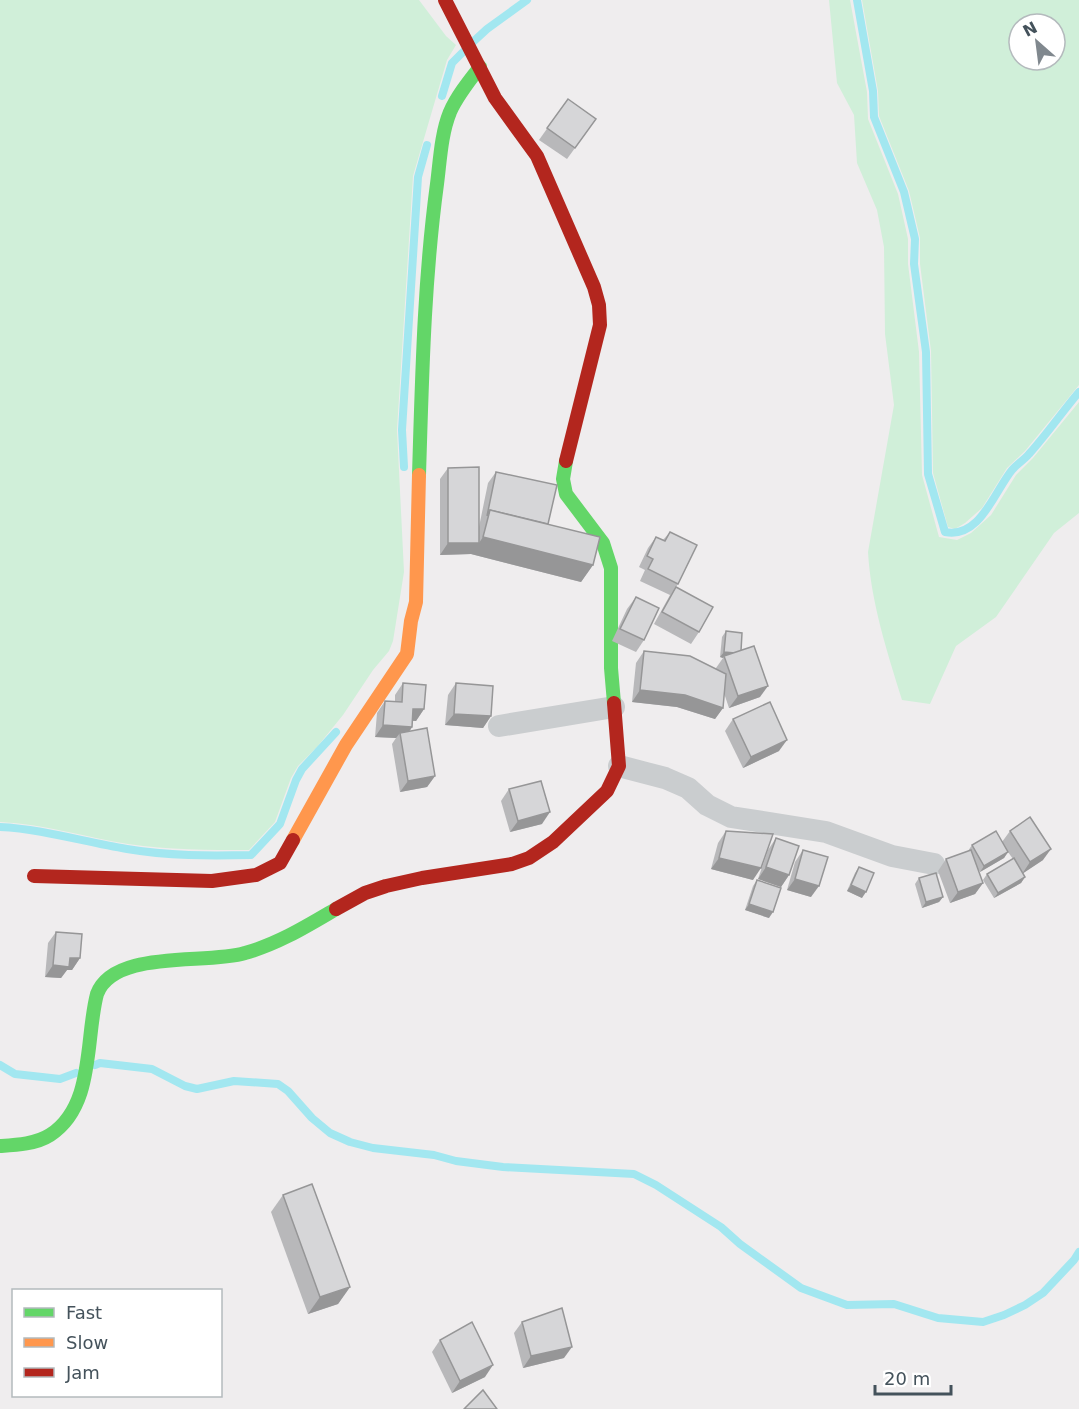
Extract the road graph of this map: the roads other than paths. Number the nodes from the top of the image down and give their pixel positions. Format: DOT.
graph roads {
  1 [pos="445,0"];
  2 [pos="480,67"];
  3 [pos="614,707"];
  4 [pos="499,726"];
  5 [pos="619,766"];
  6 [pos="934,864"];
  7 [pos="34,876"];
  8 [pos="0,1146"];
  1 -- 2 [label="street"];
  2 -- 3 [label="street"];
  2 -- 7 [label="street"];
  3 -- 4 [label="street"];
  3 -- 5 [label="street"];
  5 -- 6 [label="street"];
  5 -- 8 [label="street"];
}
